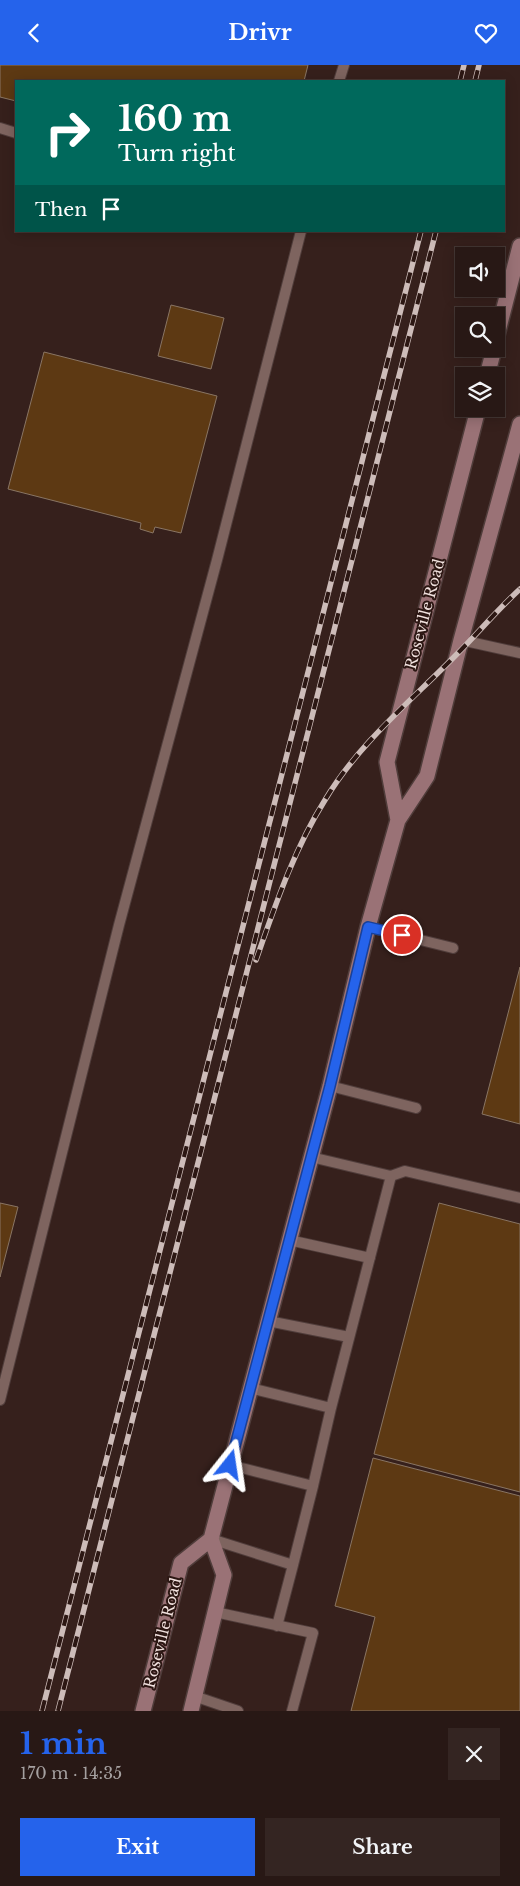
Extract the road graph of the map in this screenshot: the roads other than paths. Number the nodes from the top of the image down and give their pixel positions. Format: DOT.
graph roads {
  1 [pos="344,65"];
  2 [pos="340,80"];
  3 [pos="0,128"];
  4 [pos="15,133"];
  5 [pos="301,232"];
  6 [pos="520,246"];
  7 [pos="504,307"];
  8 [pos="476,417"];
  9 [pos="520,424"];
  10 [pos="461,640"];
  11 [pos="520,653"];
  12 [pos="398,820"];
  13 [pos="368,927"];
  14 [pos="453,948"];
  15 [pos="330,1086"];
  16 [pos="416,1108"];
  17 [pos="311,1157"];
  18 [pos="391,1176"];
  19 [pos="520,1198"];
  20 [pos="289,1240"];
  21 [pos="370,1258"];
  22 [pos="268,1321"];
  23 [pos="349,1337"];
  24 [pos="250,1388"];
  25 [pos="0,1400"];
  26 [pos="331,1408"];
  27 [pos="230,1465"];
  28 [pos="313,1486"];
  29 [pos="211,1539"];
  30 [pos="293,1565"];
  31 [pos="216,1612"];
  32 [pos="277,1626"];
  33 [pos="192,1704"];
  34 [pos="143,1711"];
  35 [pos="238,1711"];
  36 [pos="292,1711"];
  1 -- 2 [label="lane"];
  3 -- 4 [label="lane"];
  5 -- 25 [label="lane"];
  6 -- 7 [label="main road"];
  8 -- 12 [label="main road, Roseville Road"];
  9 -- 10 [label="main road, Roseville Road"];
  10 -- 11 [label="lane"];
  10 -- 12 [label="main road, Roseville Road"];
  12 -- 13 [label="main road, Roseville Road"];
  13 -- 14 [label="lane"];
  13 -- 15 [label="main road, Roseville Road"];
  15 -- 16 [label="lane"];
  15 -- 17 [label="main road, Roseville Road"];
  17 -- 18 [label="lane"];
  17 -- 20 [label="main road, Roseville Road"];
  18 -- 19 [label="lane"];
  18 -- 21 [label="lane"];
  20 -- 21 [label="lane"];
  20 -- 22 [label="main road, Roseville Road"];
  21 -- 23 [label="lane"];
  22 -- 23 [label="lane"];
  22 -- 24 [label="main road, Roseville Road"];
  23 -- 26 [label="lane"];
  24 -- 26 [label="lane"];
  24 -- 27 [label="main road, Roseville Road"];
  26 -- 28 [label="lane"];
  27 -- 28 [label="lane"];
  27 -- 29 [label="main road, Roseville Road"];
  28 -- 30 [label="lane"];
  29 -- 30 [label="lane"];
  29 -- 31 [label="main road"];
  29 -- 34 [label="main road, Roseville Road"];
  30 -- 32 [label="lane"];
  31 -- 32 [label="lane"];
  31 -- 33 [label="main road"];
  32 -- 36 [label="lane"];
  33 -- 35 [label="lane"];
}
